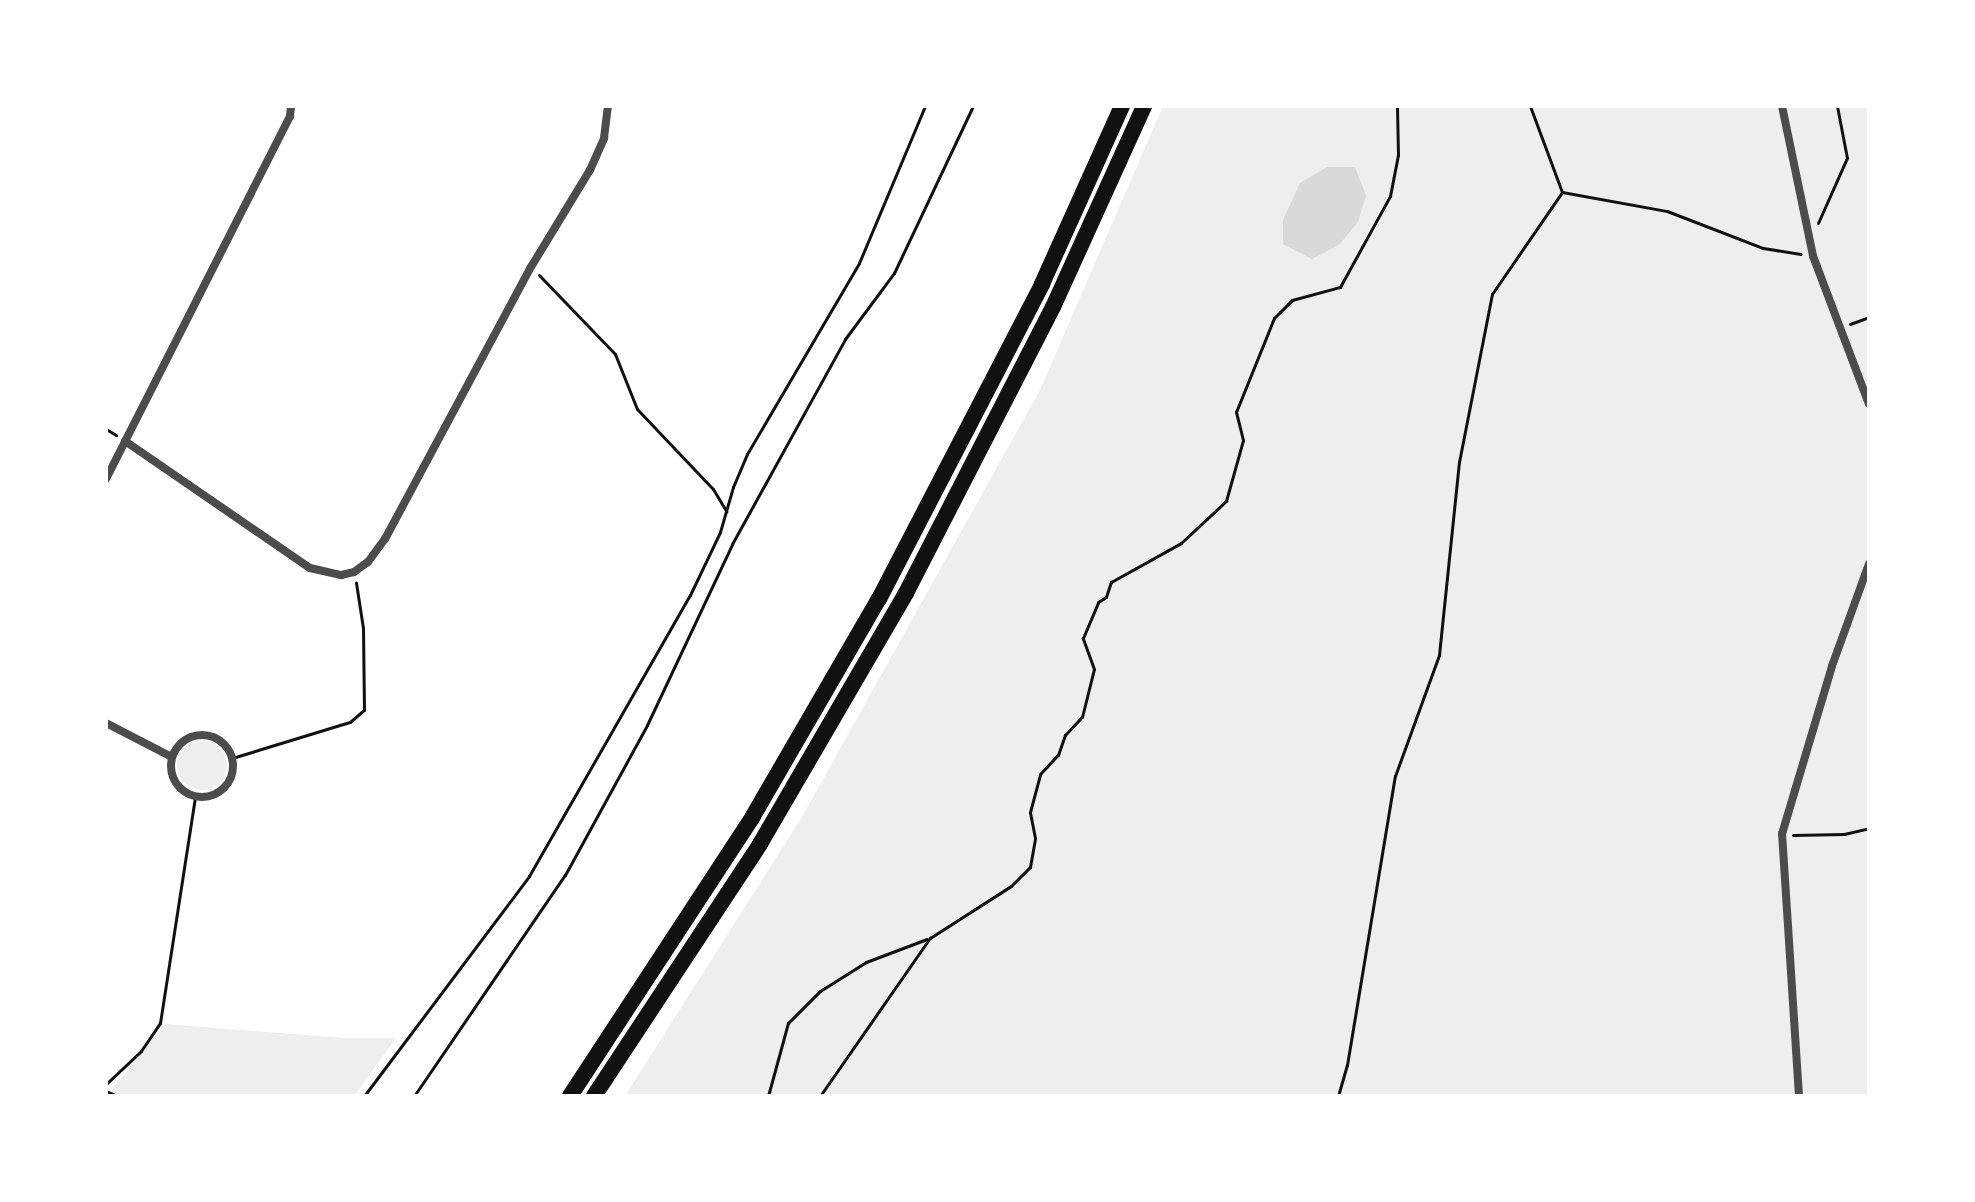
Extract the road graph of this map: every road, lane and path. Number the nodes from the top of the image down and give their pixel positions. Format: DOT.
graph roads {
  1 [pos="291,106"];
  2 [pos="608,106"];
  3 [pos="925,106"];
  4 [pos="973,106"];
  5 [pos="1122,106"];
  6 [pos="1144,106"];
  7 [pos="1397,106"];
  8 [pos="1530,106"];
  9 [pos="1782,106"];
  10 [pos="1837,106"];
  11 [pos="1562,192"];
  12 [pos="1810,241"];
  13 [pos="1813,256"];
  14 [pos="531,267"];
  15 [pos="1869,317"];
  16 [pos="1842,327"];
  17 [pos="1869,404"];
  18 [pos="125,441"];
  19 [pos="106,479"];
  20 [pos="726,512"];
  21 [pos="1869,564"];
  22 [pos="354,572"];
  23 [pos="106,723"];
  24 [pos="172,757"];
  25 [pos="232,758"];
  26 [pos="195,796"];
  27 [pos="1869,828"];
  28 [pos="1782,834"];
  29 [pos="930,938"];
  30 [pos="106,1084"];
  31 [pos="106,1091"];
  32 [pos="117,1096"];
  33 [pos="364,1096"];
  34 [pos="414,1096"];
  35 [pos="570,1096"];
  36 [pos="594,1096"];
  37 [pos="768,1096"];
  38 [pos="820,1096"];
  39 [pos="1338,1096"];
  40 [pos="1799,1096"];
  1 -- 18 [label="street"];
  2 -- 14 [label="street"];
  3 -- 20 [label="path"];
  4 -- 34 [label="path"];
  5 -- 35 [label="highway"];
  6 -- 36 [label="highway"];
  7 -- 29 [label="path"];
  8 -- 11 [label="path"];
  9 -- 12 [label="street"];
  10 -- 12 [label="path"];
  11 -- 13 [label="path"];
  11 -- 39 [label="path"];
  12 -- 13 [label="street"];
  13 -- 16 [label="street"];
  14 -- 20 [label="path"];
  14 -- 22 [label="street"];
  15 -- 16 [label="path"];
  16 -- 17 [label="street"];
  18 -- 19 [label="street"];
  18 -- 22 [label="street"];
  20 -- 33 [label="path"];
  21 -- 28 [label="street"];
  22 -- 25 [label="path"];
  23 -- 24 [label="street"];
  24 -- 25 [label="street"];
  24 -- 26 [label="street"];
  25 -- 26 [label="street"];
  26 -- 30 [label="path"];
  27 -- 28 [label="path"];
  28 -- 40 [label="street"];
  29 -- 37 [label="path"];
  29 -- 38 [label="path"];
  31 -- 32 [label="path"];
}
